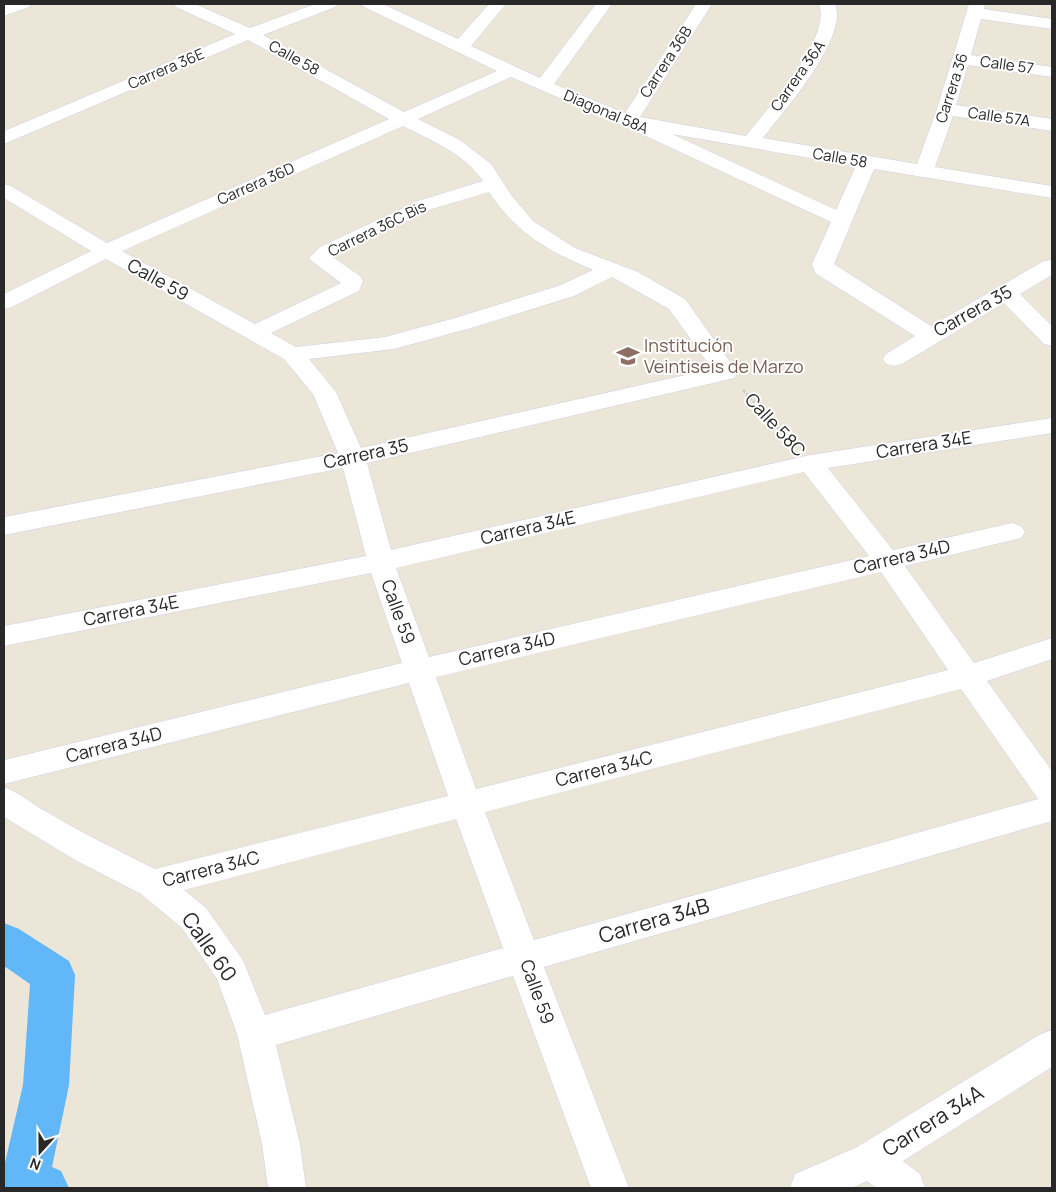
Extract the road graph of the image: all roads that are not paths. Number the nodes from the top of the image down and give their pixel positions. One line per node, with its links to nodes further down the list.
1 (23, 4): 10 (street)
2 (182, 4): 12 (street, Calle 58)
3 (329, 4): 12 (street, Carrera 36E)
4 (498, 4): 13 (street)
5 (604, 4): 17 (street)
6 (704, 4): 20 (street, Carrera 36B)
7 (827, 4): 23 (street, Carrera 36A)
8 (380, 6): 13 (street, Diagonal 58A)
9 (976, 8): 11 (street); 14 (street, Carrera 36)
10 (4, 11)
11 (1052, 24)
12 (250, 34): 19 (street, Calle 58); 22 (street, Carrera 36E)
13 (460, 48): 15 (street, Diagonal 58A)
14 (961, 59): 16 (street, Calle 57); 18 (street, Carrera 36)
15 (511, 71): 17 (street, Diagonal 58A); 19 (street, Carrera 36D)
16 (1052, 72)
17 (543, 86): 20 (street, Diagonal 58A)
18 (946, 109): 21 (street, Calle 57A); 25 (street, Carrera 36)
19 (403, 119): 26 (street); 30 (street, Carrera 36D)
20 (629, 121): 23 (street, Calle 58); 29 (street, Diagonal 58A)
21 (1052, 124)
22 (4, 138)
23 (751, 142): 24 (street, Calle 58)
24 (866, 162): 25 (street, Calle 58); 29 (street)
25 (924, 171): 28 (street, Calle 58)
26 (494, 184): 32 (street); 35 (street, Carrera 36C Bis)
27 (4, 190): 30 (street, Calle 59)
28 (1052, 192)
29 (842, 220): 36 (street)
30 (106, 251): 34 (street, Carrera 36D); 35 (street, Calle 59)
31 (1052, 266): 33 (street, Carrera 35)
32 (612, 269): 38 (street); 41 (street, Carrera 35)
33 (1007, 293): 36 (street, Carrera 35); 37 (street)
34 (4, 302)
35 (254, 333): 38 (street, Calle 59)
36 (929, 335): 39 (street, Carrera 35)
37 (1052, 339)
38 (292, 354): 41 (street, Calle 59)
39 (894, 359)
40 (1052, 425): 42 (street, Carrera 34E)
41 (353, 458): 43 (street, Carrera 35); 46 (street, Calle 59)
42 (810, 463): 45 (street, Calle 58C); 46 (street, Carrera 34E)
43 (4, 526)
44 (1012, 532): 45 (street, Carrera 34D)
45 (887, 561): 49 (street, Carrera 34D); 50 (street, Calle 58C)
46 (381, 562): 47 (street, Carrera 34E); 49 (street, Calle 59)
47 (4, 636)
48 (1052, 648): 50 (street, Carrera 34C)
49 (419, 670): 51 (street, Carrera 34D); 54 (street, Calle 59)
50 (968, 676): 52 (street, Calle 58C); 54 (street, Carrera 34C)
51 (4, 772)
52 (1052, 795)
53 (4, 800): 56 (street, Calle 60)
54 (466, 804): 56 (street, Carrera 34C); 57 (street, Calle 59)
55 (1052, 808): 57 (street, Carrera 34B)
56 (154, 884): 58 (street, Calle 60)
57 (524, 958): 58 (street, Carrera 34B); 62 (street, Calle 59)
58 (256, 1034): 61 (street, Calle 60)
59 (1052, 1047): 60 (street, Carrera 34A)
60 (871, 1160): 63 (street, Carrera 34A); 64 (street)
61 (287, 1188)
62 (610, 1188)
63 (809, 1188)
64 (906, 1188)

